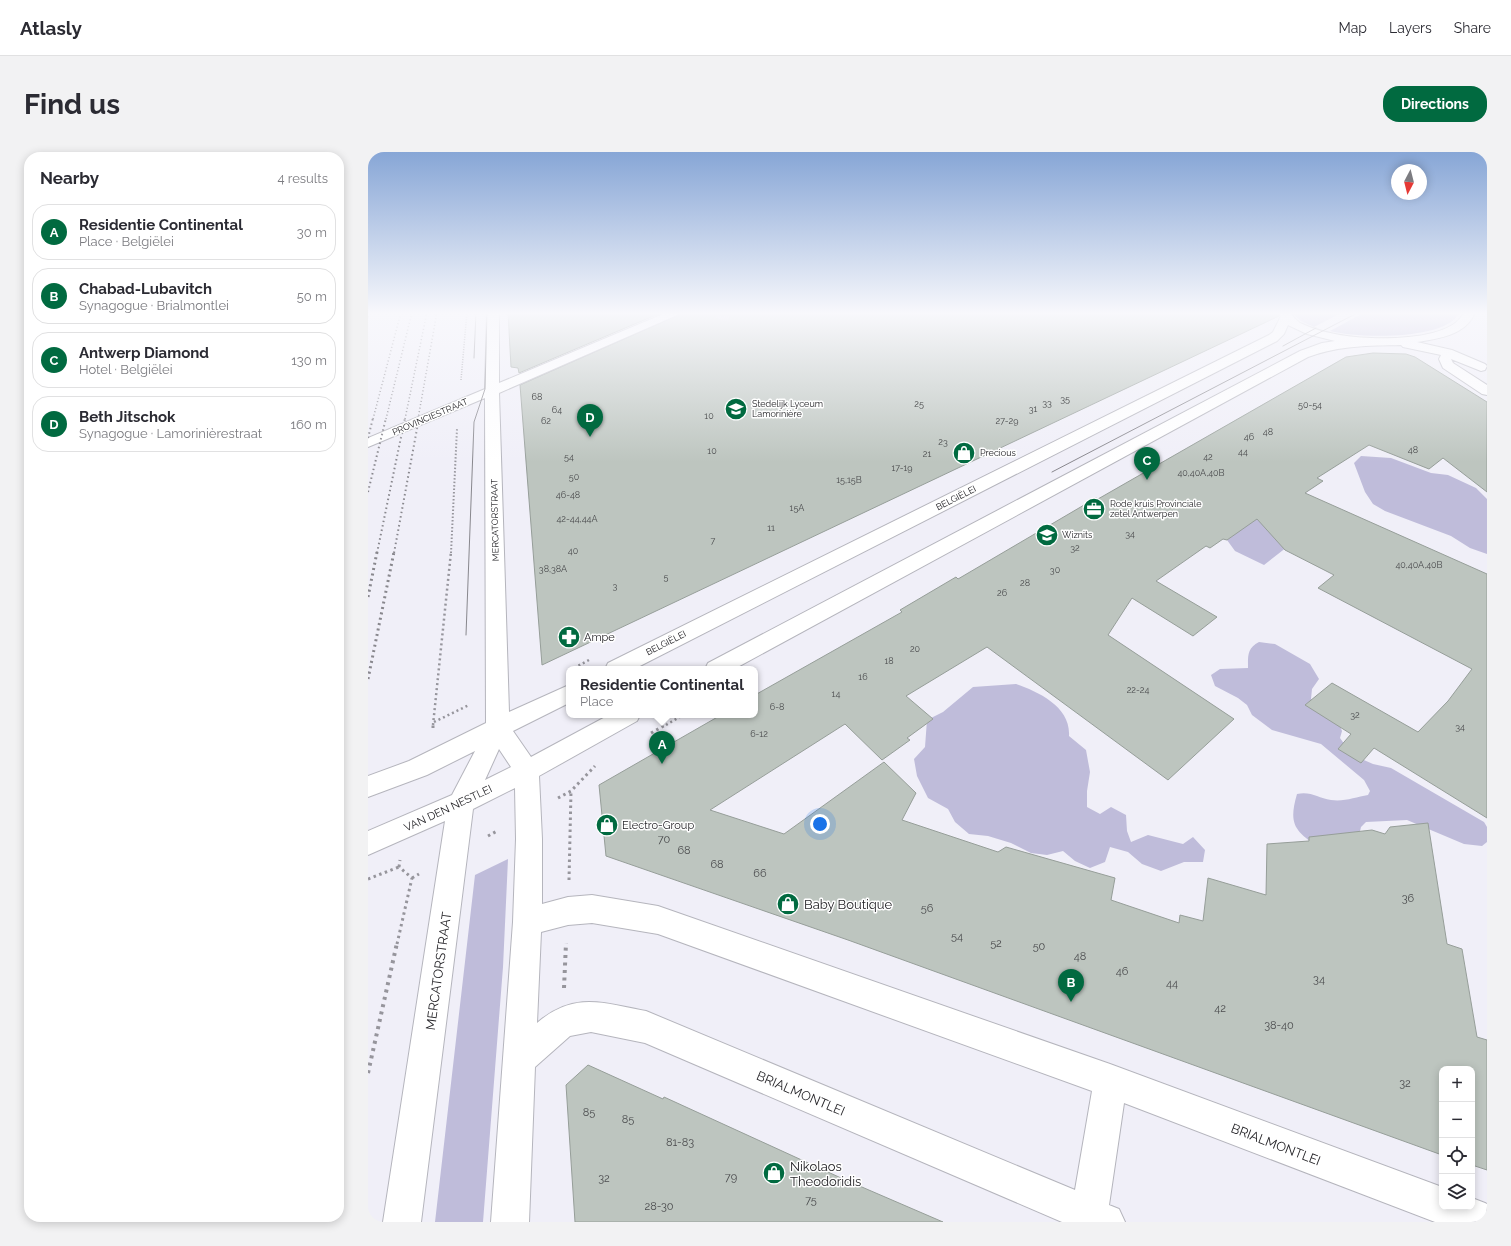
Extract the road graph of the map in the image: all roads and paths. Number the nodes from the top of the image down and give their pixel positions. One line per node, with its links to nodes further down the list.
1 (463, 362): 12 (path)
2 (492, 362): 10 (street, MERCATORSTRAAT)
3 (559, 362): 10 (street, PROVINCIESTRAAT)
4 (1225, 362): 14 (street, BELGIËLEI)
5 (1289, 362): 15 (street, BELGIËLEI)
6 (1446, 362): 11 (street)
7 (1467, 362): 9 (street)
8 (1474, 362): 9 (street)
9 (1484, 369)
10 (492, 390): 12 (street, PROVINCIESTRAAT); 18 (street, MERCATORSTRAAT)
11 (1487, 390)
12 (459, 405): 13 (street, PROVINCIESTRAAT); 19 (path)
13 (368, 443)
14 (622, 666)
15 (722, 666)
16 (566, 694): 18 (street)
17 (624, 718): 20 (street)
18 (498, 728): 20 (street); 21 (street); 22 (street, MERCATORSTRAAT)
19 (432, 735)
20 (527, 771): 22 (street, VAN DEN NESTLEI); 25 (street)
21 (368, 787)
22 (461, 803): 23 (street, VAN DEN NESTLEI); 32 (street, MERCATORSTRAAT)
23 (368, 843)
24 (368, 879): 27 (path)
25 (527, 922): 26 (street); 28 (street, BRIALMONTLEI)
26 (518, 1061): 31 (street, BRIALMONTLEI); 33 (street)
27 (368, 1073)
28 (1110, 1081): 29 (street, BRIALMONTLEI); 31 (street, BRIALMONTLEI)
29 (1439, 1205)
30 (1453, 1210): 34 (street)
31 (1098, 1218)
32 (402, 1222)
33 (510, 1222)
34 (1485, 1222)

